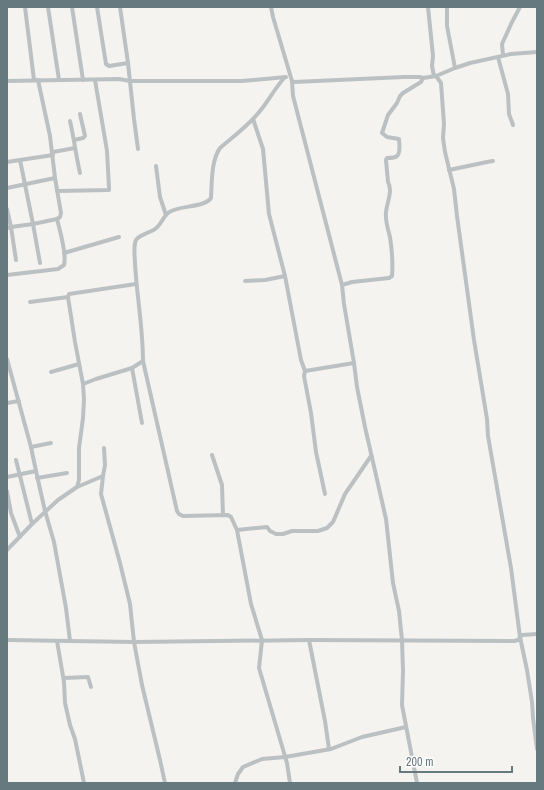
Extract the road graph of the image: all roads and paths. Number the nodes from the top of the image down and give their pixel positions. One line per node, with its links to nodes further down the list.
1 (25, 7): 19 (street)
2 (48, 7): 20 (street)
3 (72, 7): 21 (street)
4 (97, 7): 12 (street)
5 (120, 7): 12 (street)
6 (271, 7): 17 (street)
7 (428, 7): 14 (street)
8 (520, 7): 11 (street)
9 (447, 9): 13 (street)
10 (537, 52): 11 (street)
11 (500, 56): 13 (street); 27 (street)
12 (128, 63): 23 (street)
13 (455, 68): 14 (street)
14 (433, 77): 16 (street); 36 (street)
15 (284, 78): 17 (street); 23 (street); 25 (street)
16 (423, 78): 17 (street); 55 (street)
17 (291, 79): 55 (street)
18 (7, 80): 19 (street)
19 (36, 80): 20 (street); 31 (street)
20 (59, 80): 21 (street)
21 (84, 80): 22 (street)
22 (95, 80): 23 (street); 41 (street)
23 (130, 81): 30 (street)
24 (80, 114): 28 (street)
25 (253, 119): 43 (street); 52 (street)
26 (70, 121): 28 (street)
27 (513, 125)
28 (74, 140): 29 (street)
29 (75, 148): 31 (street); 37 (street)
30 (138, 149)
31 (53, 154): 32 (street); 38 (street)
32 (20, 160): 34 (street); 39 (street)
33 (493, 161): 36 (street)
34 (7, 162)
35 (156, 166): 43 (street)
36 (448, 170): 91 (street)
37 (80, 174)
38 (55, 178): 39 (street); 41 (street)
39 (25, 184): 40 (street); 45 (street)
40 (7, 188)
41 (57, 190): 44 (street)
42 (7, 209): 46 (street)
43 (166, 216): 54 (street)
44 (58, 219): 45 (street); 48 (street)
45 (33, 224): 46 (street); 50 (street)
46 (9, 228): 49 (street)
47 (119, 236): 48 (street)
48 (64, 253): 51 (street)
49 (16, 260)
50 (40, 263)
51 (7, 275)
52 (285, 276): 53 (street); 63 (street)
53 (245, 281)
54 (136, 284): 56 (street); 59 (street)
55 (342, 285): 60 (street)
56 (68, 297): 57 (street); 61 (street)
57 (30, 302)
58 (7, 361): 66 (street)
59 (143, 362): 62 (street); 85 (street)
60 (354, 363): 63 (street); 73 (street)
61 (79, 364): 64 (street); 65 (street)
62 (132, 368): 65 (street); 68 (street)
63 (305, 371): 83 (street)
64 (51, 372)
65 (83, 384): 81 (street)
66 (19, 401): 67 (street); 70 (street)
67 (7, 403)
68 (142, 423)
69 (51, 443): 70 (street)
70 (31, 447): 75 (street)
71 (104, 448): 78 (street)
72 (212, 455): 85 (street)
73 (371, 456): 87 (street); 95 (street)
74 (16, 460): 77 (street)
75 (36, 471): 77 (street); 80 (street)
76 (67, 473): 80 (street)
77 (19, 474): 79 (street); 86 (street)
78 (103, 476): 81 (street); 98 (street)
79 (7, 477)
80 (37, 478): 84 (street)
81 (76, 487): 84 (street)
82 (7, 491): 88 (street)
83 (326, 494)
84 (45, 512): 86 (street); 97 (street)
85 (223, 515): 87 (street)
86 (32, 524): 88 (street)
87 (237, 530): 93 (street)
88 (20, 537): 89 (street)
89 (7, 550)
90 (537, 634): 91 (street)
91 (520, 637): 95 (street); 102 (street)
92 (7, 640): 96 (street)
93 (262, 640): 94 (street); 98 (street); 104 (street)
94 (309, 640): 95 (street); 103 (street)
95 (402, 640): 101 (street)
96 (57, 641): 97 (street); 99 (street)
97 (70, 641): 98 (street)
98 (134, 642): 106 (street)
99 (64, 678): 100 (street); 105 (street)
100 (91, 687)
101 (406, 727): 103 (street); 109 (street)
102 (537, 749)
103 (329, 750): 104 (street)
104 (285, 757): 107 (street); 108 (street)
105 (84, 783)
106 (165, 783)
107 (235, 783)
108 (290, 783)
109 (417, 783)

